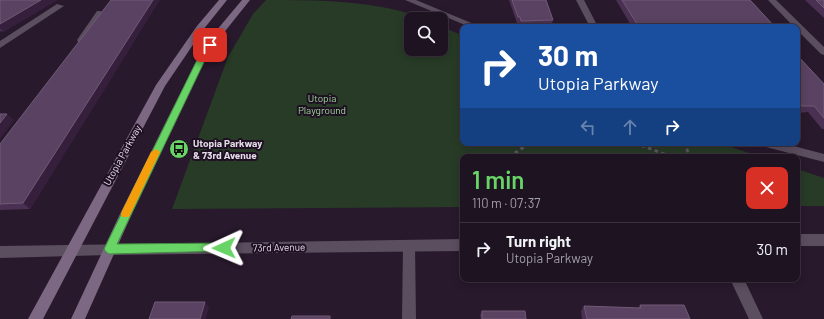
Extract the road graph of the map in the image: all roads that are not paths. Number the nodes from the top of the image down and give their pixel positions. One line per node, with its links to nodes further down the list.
1 (223, 0): 22 (main road, Utopia Parkway)
2 (246, 0): 21 (main road)
3 (409, 0): 8 (street)
4 (580, 0): 9 (street)
5 (772, 0): 10 (street)
6 (60, 6): 12 (street)
7 (100, 13): 13 (street)
8 (469, 24)
9 (592, 24)
10 (796, 24)
11 (800, 28): 14 (street)
12 (0, 45)
13 (73, 50)
14 (824, 52)
15 (778, 146): 16 (street)
16 (824, 158)
17 (800, 240): 18 (street)
18 (824, 240)
19 (460, 245): 20 (street, 73rd Avenue)
20 (409, 246): 21 (street, 73rd Avenue); 27 (street)
21 (109, 249): 22 (street, 73rd Avenue); 26 (main road)
22 (71, 251): 23 (street, 73rd Avenue); 25 (main road, Utopia Parkway)
23 (0, 252)
24 (738, 282): 28 (street)
25 (35, 319)
26 (78, 319)
27 (409, 319)
28 (756, 319)

